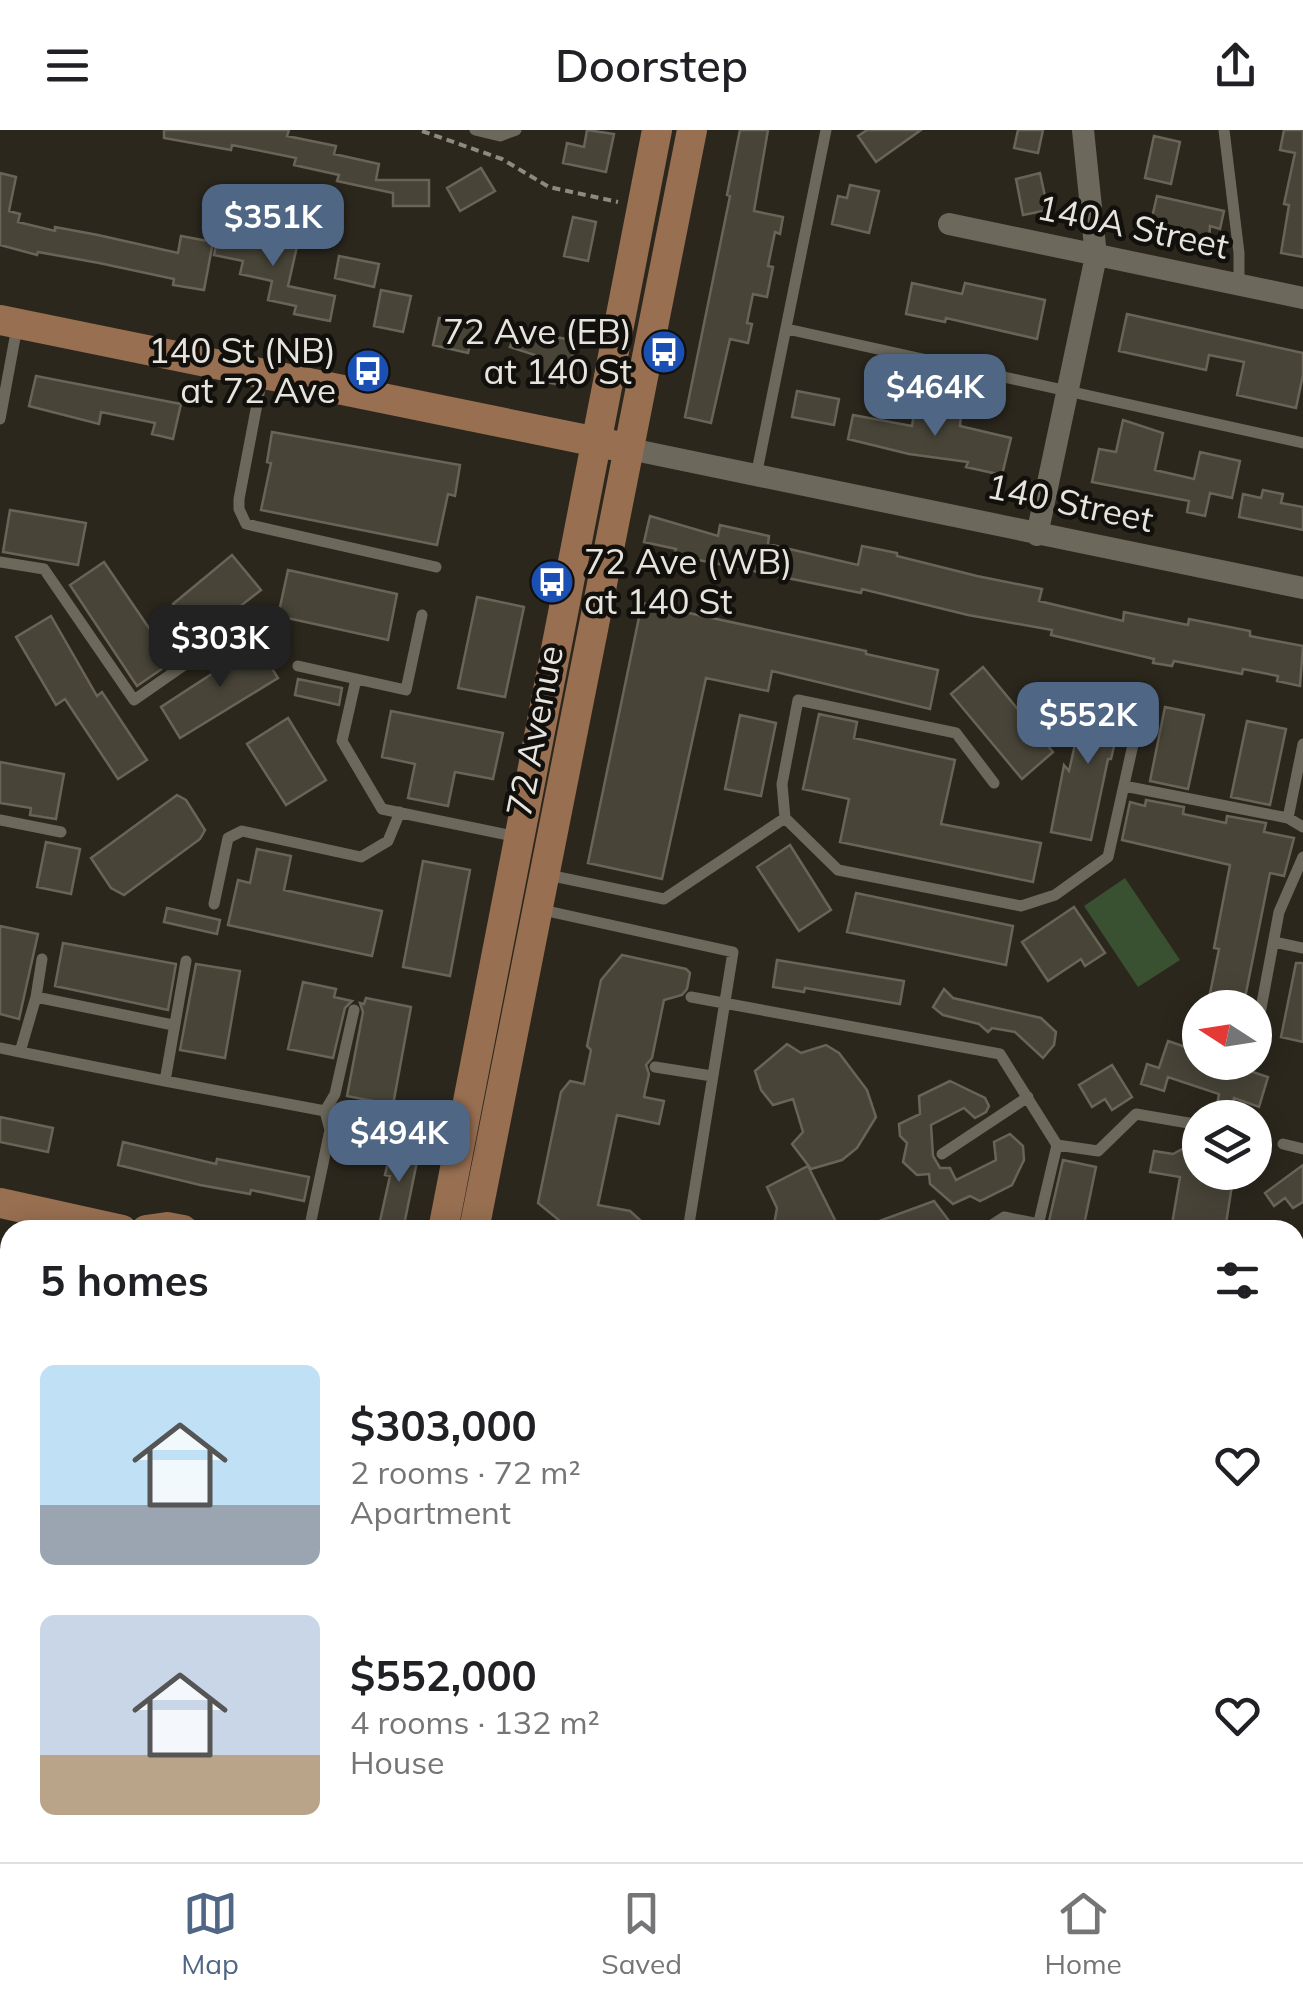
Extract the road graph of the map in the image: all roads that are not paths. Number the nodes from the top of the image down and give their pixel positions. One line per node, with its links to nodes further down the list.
1 (474, 130): 2 (lane)
2 (516, 130)
3 (657, 130): 17 (main road, 72 Avenue)
4 (692, 130): 19 (main road, 72 Avenue)
5 (826, 130): 13 (lane)
6 (1083, 130): 9 (street)
7 (1224, 130): 10 (lane)
8 (949, 224): 9 (street, 140A Street)
9 (1096, 256): 10 (street, 140A Street); 15 (street)
10 (1239, 285): 11 (street, 140A Street)
11 (1303, 298)
12 (9, 321): 14 (main road, 140 Street); 16 (lane)
13 (788, 328): 15 (lane); 20 (lane)
14 (263, 374): 17 (main road, 140 Street); 23 (lane)
15 (1066, 392): 18 (lane); 21 (street)
16 (0, 418)
17 (596, 441): 19 (main road, 140 Street); 39 (main road, 72 Avenue)
18 (1303, 443)
19 (630, 449): 20 (street, 140 Street); 41 (main road, 72 Avenue)
20 (756, 476): 21 (street, 140 Street)
21 (1036, 535): 24 (street, 140 Street)
22 (0, 562): 26 (lane)
23 (436, 567)
24 (1303, 588)
25 (422, 615): 28 (lane)
26 (246, 622)
27 (298, 666): 28 (lane)
28 (356, 679): 33 (lane)
29 (1142, 704): 32 (lane)
30 (1303, 744): 35 (lane)
31 (994, 783): 34 (lane)
32 (1124, 786): 34 (lane); 35 (lane)
33 (400, 812): 39 (lane); 42 (lane)
34 (784, 818): 41 (lane)
35 (1288, 818): 37 (lane)
36 (0, 820): 38 (lane)
37 (1303, 826)
38 (62, 832)
39 (518, 838): 41 (lane); 69 (main road, 72 Avenue)
40 (1303, 857): 44 (lane)
41 (547, 859): 43 (main road, 72 Avenue)
42 (214, 904)
43 (537, 909): 51 (lane); 70 (main road, 72 Avenue)
44 (1274, 942): 45 (lane); 48 (lane)
45 (1303, 948)
46 (42, 959): 49 (lane)
47 (186, 961): 53 (lane)
48 (1265, 990)
49 (36, 996): 53 (lane); 55 (lane)
50 (692, 998): 51 (lane)
51 (726, 1002): 57 (lane); 59 (lane)
52 (354, 1010): 60 (lane)
53 (173, 1024): 58 (lane)
54 (0, 1048): 55 (lane)
55 (20, 1052): 58 (lane)
56 (655, 1067): 57 (lane)
57 (712, 1076): 71 (lane)
58 (165, 1081): 60 (lane)
59 (1028, 1097): 63 (lane); 65 (lane)
60 (325, 1111): 68 (lane)
61 (1182, 1122): 63 (lane)
62 (1283, 1144): 64 (lane)
63 (1057, 1145): 72 (lane)
64 (1303, 1149)
65 (942, 1154)
66 (0, 1203): 67 (main road)
67 (77, 1220)
68 (311, 1220)
69 (445, 1220)
70 (476, 1220)
71 (690, 1220)
72 (1040, 1220)

